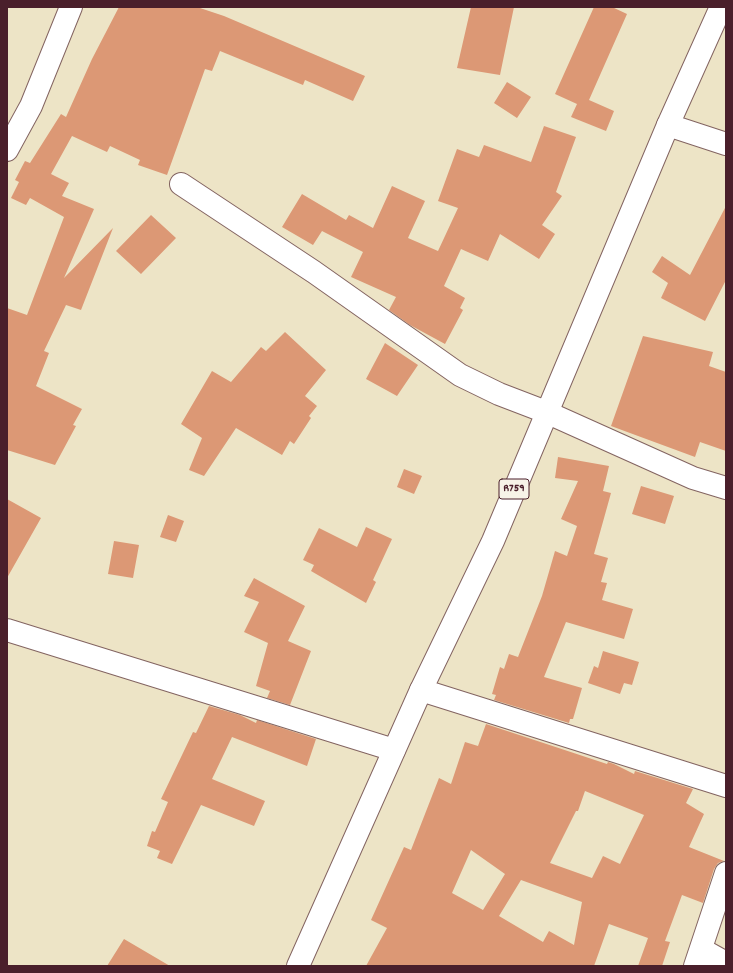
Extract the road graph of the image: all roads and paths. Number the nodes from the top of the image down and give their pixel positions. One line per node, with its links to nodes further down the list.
1 (71, 7): 5 (street)
2 (721, 7): 3 (street, R759)
3 (668, 125): 4 (street); 7 (street, R759)
4 (726, 144)
5 (7, 150)
6 (181, 184): 7 (street)
7 (546, 412): 8 (street); 10 (street, R759)
8 (726, 488)
9 (7, 630): 11 (street)
10 (421, 690): 11 (street, R759); 12 (street)
11 (394, 750): 16 (street, R759)
12 (726, 786)
13 (726, 873): 14 (street)
14 (698, 957): 15 (street)
15 (726, 963)
16 (298, 966)

